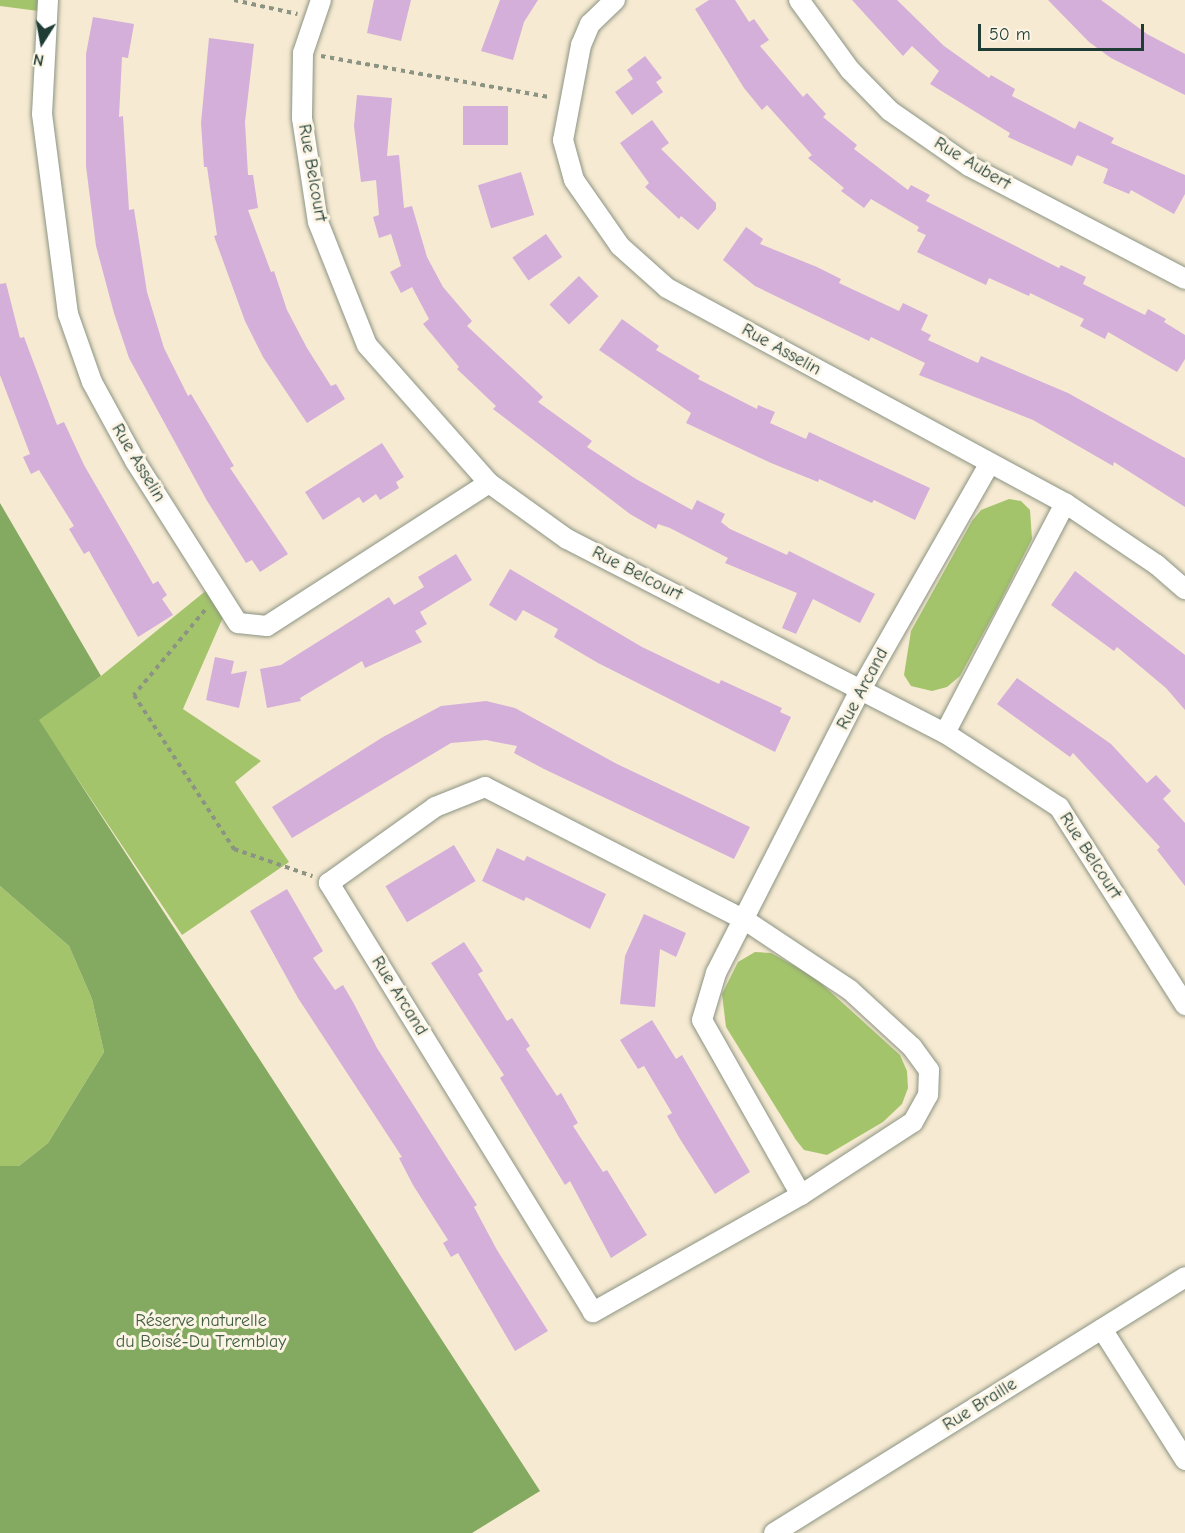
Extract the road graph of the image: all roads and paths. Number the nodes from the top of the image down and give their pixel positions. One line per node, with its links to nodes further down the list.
1 (48, 0): 13 (street, Rue Asselin)
2 (234, 0): 5 (path)
3 (615, 0): 7 (street, Rue Asselin)
4 (799, 0): 8 (street, Rue Aubert)
5 (318, 9): 6 (street, Rue Belcourt)
6 (303, 53): 7 (path); 10 (street, Rue Belcourt)
7 (569, 100): 9 (street, Rue Asselin)
8 (1185, 279)
9 (990, 464): 11 (street, Rue Asselin); 14 (street, Rue Arcand)
10 (489, 483): 13 (street, Rue Asselin); 14 (street, Rue Belcourt)
11 (1065, 503): 12 (street, Rue Asselin); 15 (street)
12 (1185, 589)
13 (219, 593): 16 (path)
14 (861, 689): 15 (street, Rue Belcourt); 17 (street, Rue Arcand)
15 (945, 733): 18 (street, Rue Belcourt)
16 (329, 882): 17 (street, Rue Arcand); 19 (street, Rue Arcand)
17 (745, 920): 19 (street, Rue Arcand); 19 (street, Rue Arcand)
18 (1185, 1005)
19 (801, 1195)
20 (1185, 1277): 21 (street, Rue Braille)
21 (1102, 1329): 22 (street); 23 (street, Rue Braille)
22 (1185, 1460)
23 (774, 1533)

